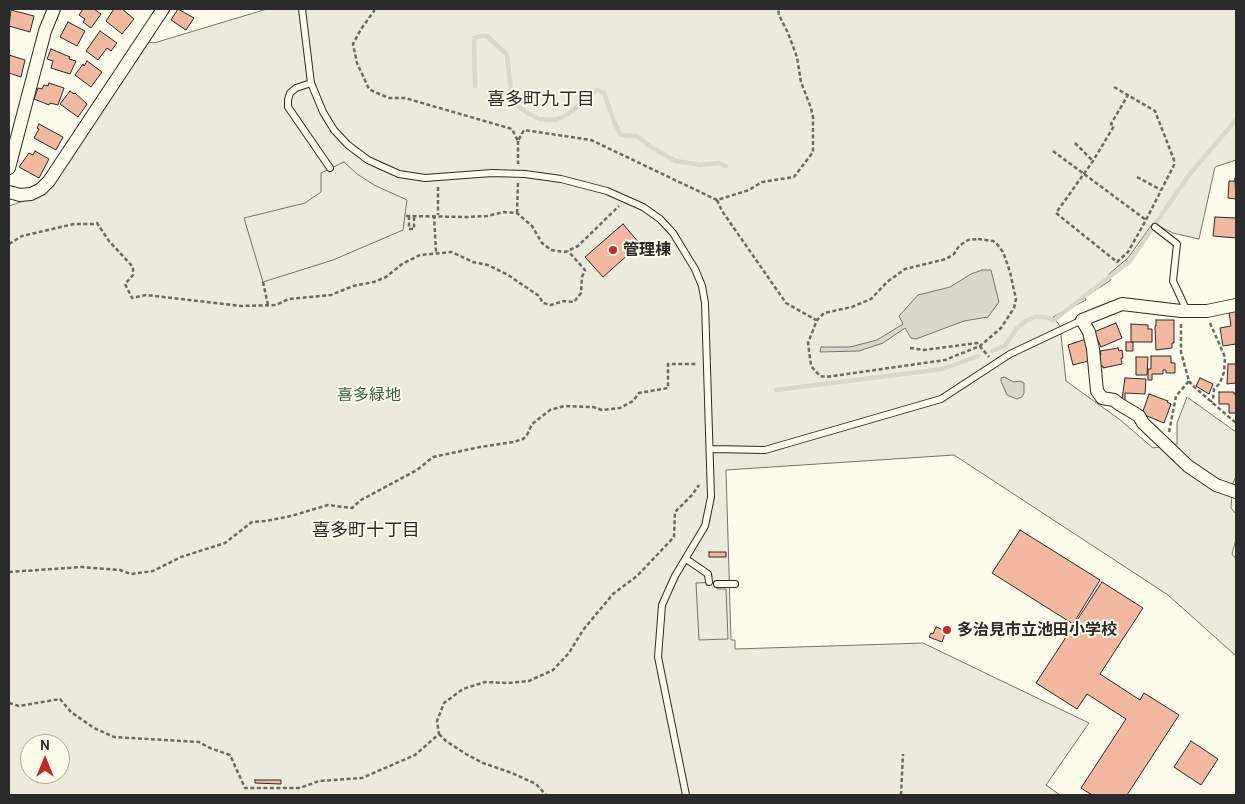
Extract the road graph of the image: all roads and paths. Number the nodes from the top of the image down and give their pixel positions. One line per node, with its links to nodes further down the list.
1 (54, 9): 14 (street)
2 (163, 9): 21 (street)
3 (302, 9): 6 (lane)
4 (374, 9): 9 (path)
5 (778, 9): 23 (path)
6 (311, 83): 15 (lane); 22 (lane)
7 (1114, 87): 8 (path)
8 (1128, 95): 12 (path); 20 (path)
9 (518, 141): 13 (path); 23 (path)
10 (1074, 143): 12 (path)
11 (1053, 151): 16 (path)
12 (1093, 160): 16 (path)
13 (518, 164)
14 (9, 168)
15 (330, 168)
16 (1084, 174): 27 (path); 27 (path)
17 (1137, 177): 20 (path)
18 (518, 183): 24 (path)
19 (438, 187): 25 (path)
20 (1161, 190): 27 (path)
21 (9, 192)
22 (623, 198): 30 (path); 47 (lane)
23 (716, 200): 37 (path)
24 (517, 213): 25 (path); 30 (path)
25 (436, 215): 26 (path); 31 (path)
26 (414, 216): 26 (path)
27 (1146, 220)
28 (1155, 227): 35 (lane)
29 (9, 244): 34 (path)
30 (568, 251): 31 (path)
31 (436, 252): 34 (path)
32 (263, 282): 34 (path)
33 (1236, 304): 36 (street)
34 (268, 305)
35 (1184, 311): 36 (street); 38 (street); 43 (path)
36 (1206, 311): 44 (path)
37 (817, 320): 39 (path); 39 (path)
38 (1082, 320): 42 (lane); 46 (street)
39 (980, 346): 40 (path); 42 (path)
40 (910, 348)
41 (699, 364): 51 (path)
42 (995, 364): 47 (lane)
43 (1189, 381): 44 (path); 46 (path)
44 (1211, 402): 45 (path)
45 (1236, 423)
46 (1165, 442): 49 (street)
47 (711, 449): 50 (lane)
48 (700, 476): 56 (path)
49 (1236, 492)
50 (686, 559): 52 (lane); 59 (lane)
51 (9, 572)
52 (709, 582)
53 (717, 584): 54 (lane)
54 (734, 584)
55 (9, 703): 56 (path)
56 (439, 734): 58 (path)
57 (903, 754): 60 (path)
58 (546, 795)
59 (686, 795)
60 (901, 795)

